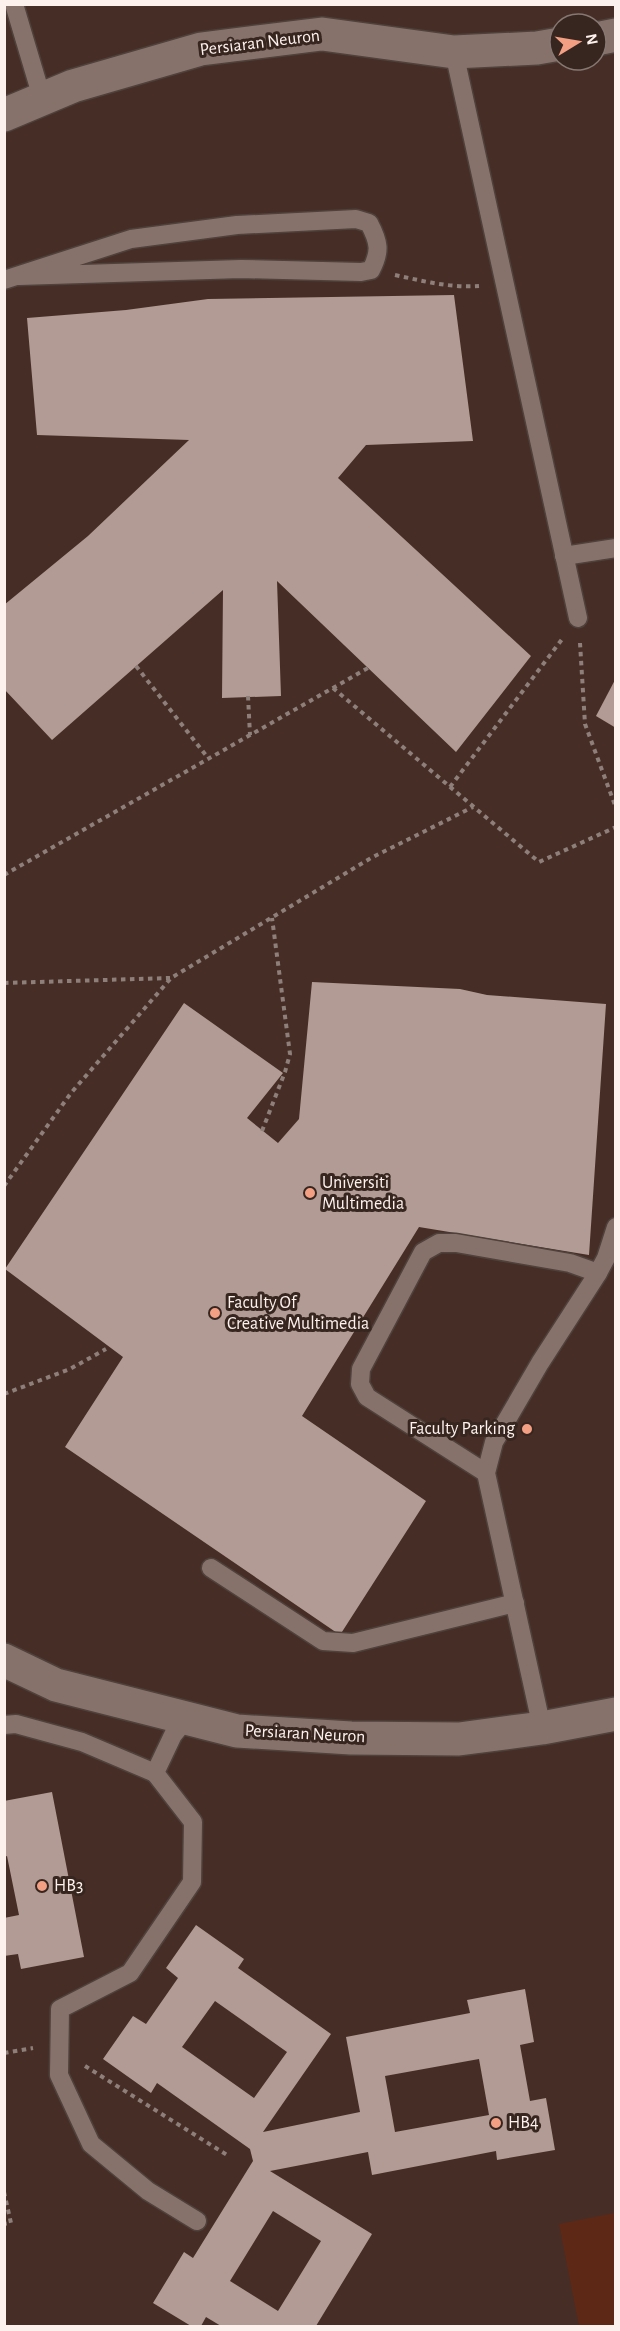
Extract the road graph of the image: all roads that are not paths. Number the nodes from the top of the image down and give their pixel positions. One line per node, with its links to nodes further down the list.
1 (14, 4): 4 (lane)
2 (548, 46): 3 (street, Persiaran Neuron)
3 (454, 52): 4 (street, Persiaran Neuron); 8 (lane)
4 (42, 98): 5 (street, Persiaran Neuron)
5 (4, 116)
6 (12, 278): 6 (lane)
7 (615, 548): 8 (lane)
8 (564, 556): 9 (lane)
9 (578, 618)
10 (615, 1227): 11 (lane)
11 (598, 1273): 12 (lane); 12 (lane)
12 (486, 1473): 14 (lane)
13 (211, 1568): 14 (lane)
14 (515, 1603): 19 (lane)
15 (4, 1660): 17 (street, Persiaran Neuron)
16 (615, 1714): 19 (street, Persiaran Neuron)
17 (186, 1719): 19 (street, Persiaran Neuron); 20 (lane)
18 (4, 1725): 20 (lane)
19 (542, 1728)
20 (155, 1773): 21 (lane)
21 (196, 2221)

